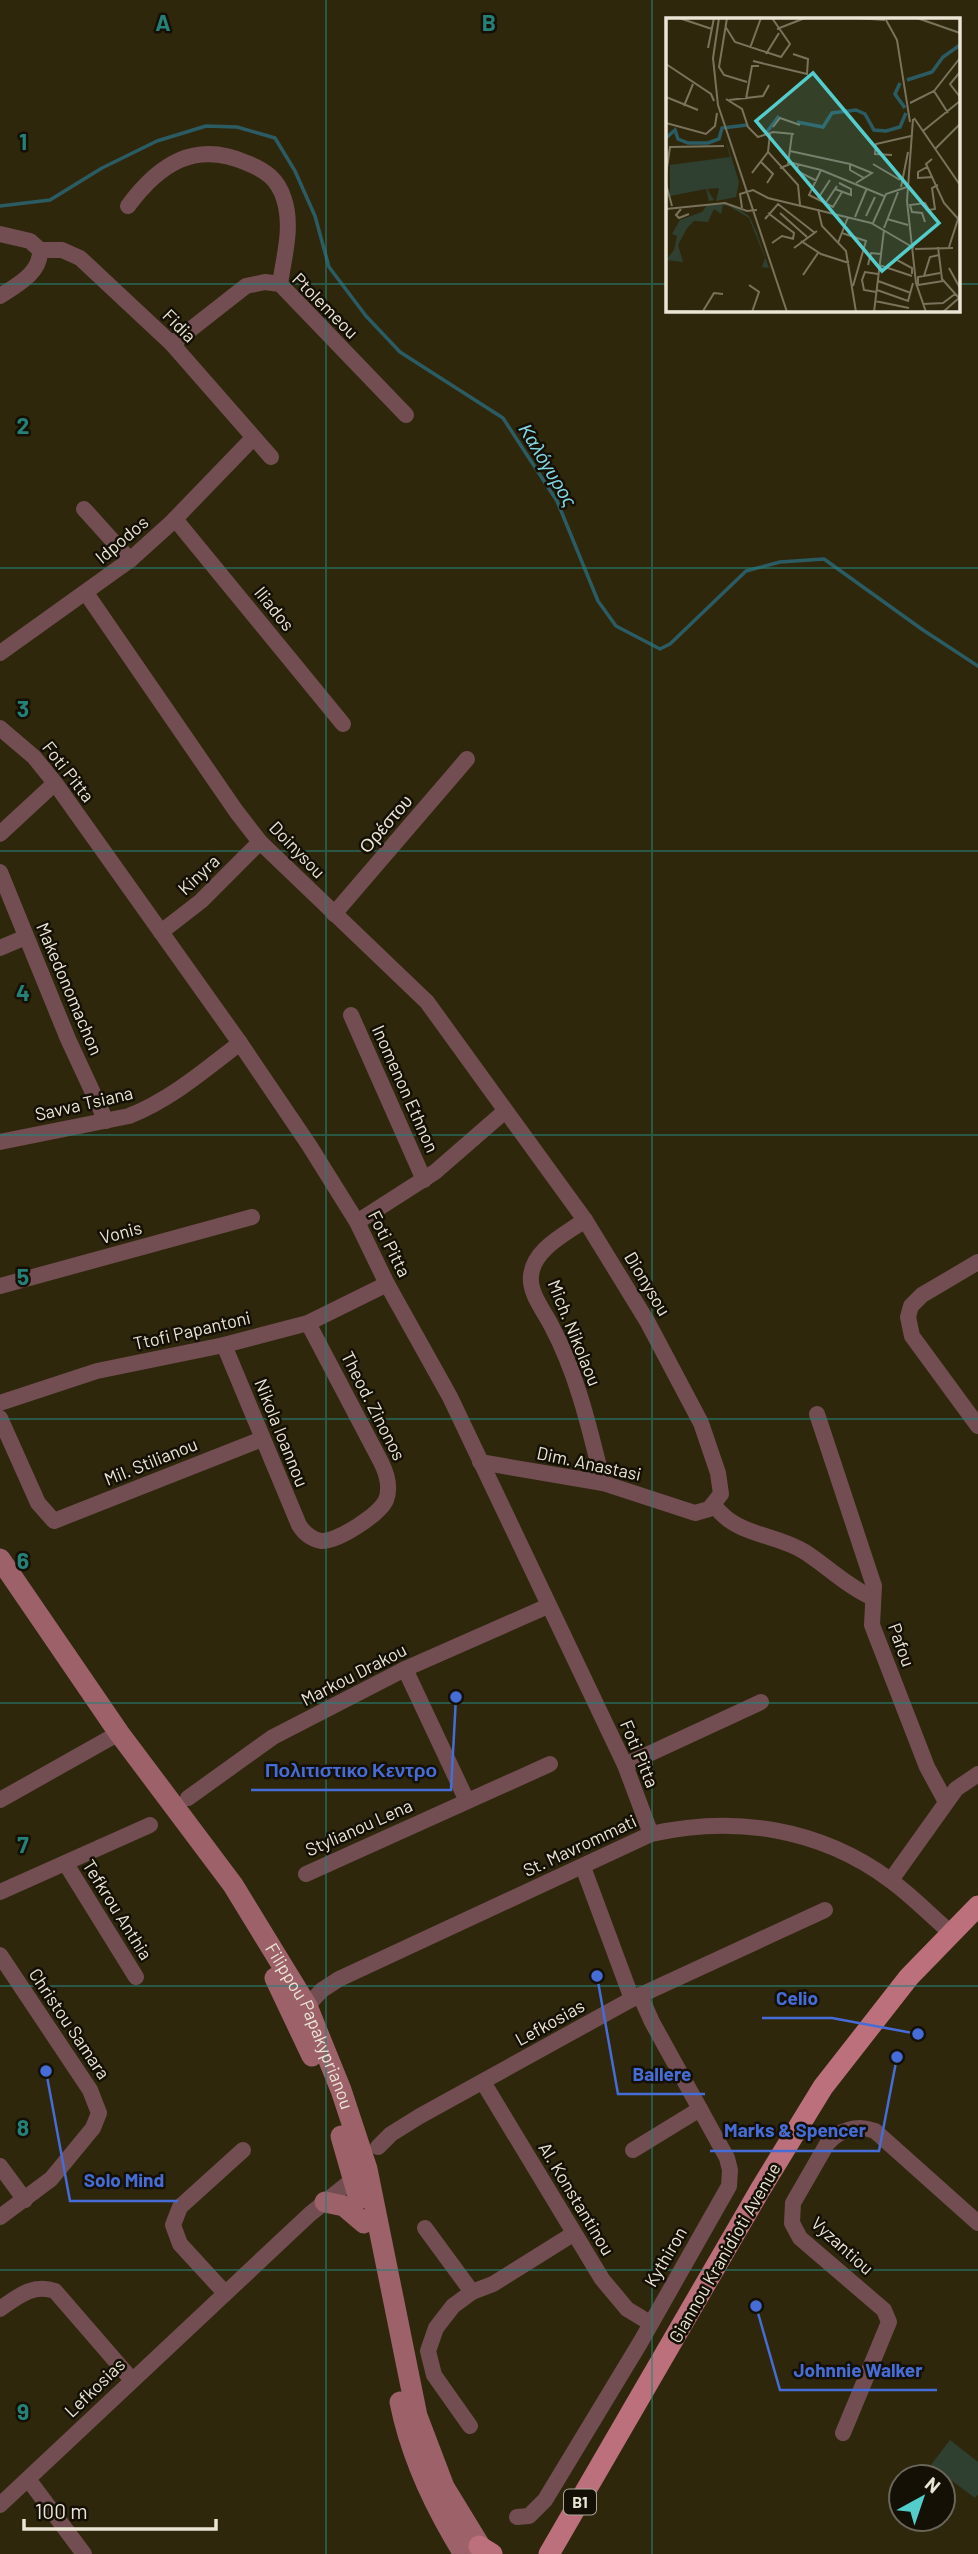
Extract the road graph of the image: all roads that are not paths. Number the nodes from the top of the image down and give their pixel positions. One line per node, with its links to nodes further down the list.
1 (128, 206): 4 (street)
2 (0, 234): 3 (street, Fidia)
3 (40, 250): 5 (street); 6 (street, Fidia)
4 (281, 284): 6 (street, Ptolemeou); 7 (street, Ptolemeou)
5 (0, 296)
6 (172, 344): 8 (street, Fidia)
7 (406, 415)
8 (253, 438): 9 (street, Fidia); 11 (street, Idpodos)
9 (271, 457)
10 (84, 509): 12 (street)
11 (175, 519): 12 (street, Idpodos); 15 (street, Iliados)
12 (130, 560): 13 (street, Idpodos)
13 (86, 593): 14 (street, Idpodos); 20 (street, Doinysou)
14 (0, 653)
15 (343, 724)
16 (0, 728): 18 (street, Foti Pitta)
17 (467, 758): 22 (street, Ορέστου)
18 (55, 783): 19 (street); 23 (street, Foti Pitta)
19 (0, 834)
20 (260, 842): 22 (street, Doinysou); 23 (street, Kinyra)
21 (0, 872): 24 (street, Makedonomachon)
22 (334, 914): 28 (street, Doinysou)
23 (161, 932): 27 (street, Foti Pitta)
24 (26, 937): 25 (street); 29 (street, Makedonomachon)
25 (0, 948)
26 (351, 1015): 31 (street, Inomenon Ethnon)
27 (240, 1043): 29 (street, Savva Tsiana); 34 (street, Foti Pitta)
28 (504, 1112): 31 (street); 33 (street, Dionysou)
29 (106, 1121): 30 (street, Savva Tsiana)
30 (0, 1142)
31 (424, 1180): 34 (street)
32 (252, 1217): 37 (street, Vonis)
33 (585, 1220): 46 (street, Mich. Nikolaou); 47 (street, Dionysou)
34 (357, 1222): 36 (street, Foti Pitta)
35 (978, 1262): 43 (street)
36 (387, 1284): 38 (street, Ttofi Papantoni); 45 (street, Foti Pitta)
37 (0, 1286)
38 (308, 1324): 39 (street, Ttofi Papantoni); 48 (street, Theod. Zinonos)
39 (224, 1345): 40 (street, Ttofi Papantoni); 44 (street, Nikola Ioannou)
40 (0, 1404)
41 (817, 1414): 51 (street, Pafou)
42 (0, 1418): 44 (street, Mil. Stilianou)
43 (977, 1421)
44 (262, 1439): 48 (street, Nikola Ioannou)
45 (480, 1462): 46 (street, Dim. Anastasi); 52 (street, Foti Pitta)
46 (603, 1483): 47 (street, Dim. Anastasi)
47 (717, 1499): 51 (street)
48 (306, 1534)
49 (0, 1559): 55 (main road, Filippou Papakyprianou)
50 (0, 1585): 55 (main road, Filippou Papakyprianou)
51 (873, 1598): 62 (street, Pafou)
52 (548, 1606): 53 (street, Markou Drakou); 57 (street, Foti Pitta)
53 (405, 1669): 59 (street, Markou Drakou); 61 (street)
54 (761, 1702): 57 (street)
55 (113, 1737): 60 (street); 76 (main road, Filippou Papakyprianou); 83 (main road, Filippou Papakyprianou)
56 (550, 1763): 61 (street, Stylianou Lena)
57 (625, 1765): 64 (street, Foti Pitta)
58 (978, 1774): 62 (street)
59 (188, 1798)
60 (0, 1800)
61 (467, 1801): 67 (street, Stylianou Lena)
62 (946, 1802): 68 (street)
63 (150, 1825): 65 (street)
64 (651, 1834): 66 (street, St. Mavrommati); 68 (street, St. Mavrommati)
65 (66, 1864): 69 (street); 74 (street, Tefkrou Anthia)
66 (583, 1867): 75 (street, St. Mavrommati); 77 (street, Kythiron)
67 (306, 1874)
68 (891, 1880): 72 (street, St. Mavrommati)
69 (0, 1892)
70 (978, 1906): 72 (main road, Giannou Kranidioti Avenue / B1)
71 (825, 1910): 77 (street, Lefkosias)
72 (950, 1932): 97 (main road, Giannou Kranidioti Avenue / B1)
73 (0, 1955): 85 (street, Christou Samara)
74 (136, 1977)
75 (339, 1979): 76 (street, St. Mavrommati); 78 (street, St. Mavrommati)
76 (293, 1982): 78 (main road, Filippou Papakyprianou)
77 (636, 1997): 79 (street, Lefkosias); 80 (street, Kythiron)
78 (307, 2006): 83 (main road, Filippou Papakyprianou)
79 (483, 2082): 83 (street, Lefkosias); 91 (street, Al. Konstantinou)
80 (700, 2109): 82 (street); 95 (street, Kythiron)
81 (243, 2150): 93 (street)
82 (633, 2150)
83 (362, 2163): 86 (street, Lefkosias); 88 (main road, Filippou Papakyprianou); 104 (main road, Filippou Papakyprianou)
84 (0, 2166): 85 (street)
85 (24, 2200): 87 (street)
86 (318, 2208): 88 (main road); 93 (street, Lefkosias)
87 (0, 2217)
88 (364, 2222): 104 (main road, Filippou Papakyprianou)
89 (978, 2223): 100 (street, Vyzantiou)
90 (425, 2228): 92 (street)
91 (573, 2234): 92 (street); 95 (street, Al. Konstantinou)
92 (472, 2292): 99 (street)
93 (225, 2293): 98 (street, Lefkosias)
94 (0, 2309): 98 (street)
95 (650, 2323): 96 (street, Kythiron)
96 (640, 2343): 97 (street); 103 (street, Kythiron)
97 (656, 2373): 106 (main road, Giannou Kranidioti Avenue / B1)
98 (132, 2379): 101 (street, Lefkosias)
99 (470, 2426)
100 (843, 2432)
101 (28, 2479): 102 (street, Lefkosias); 105 (street)
102 (0, 2505)
103 (517, 2517)
104 (480, 2552)
105 (84, 2554)
106 (549, 2554)

